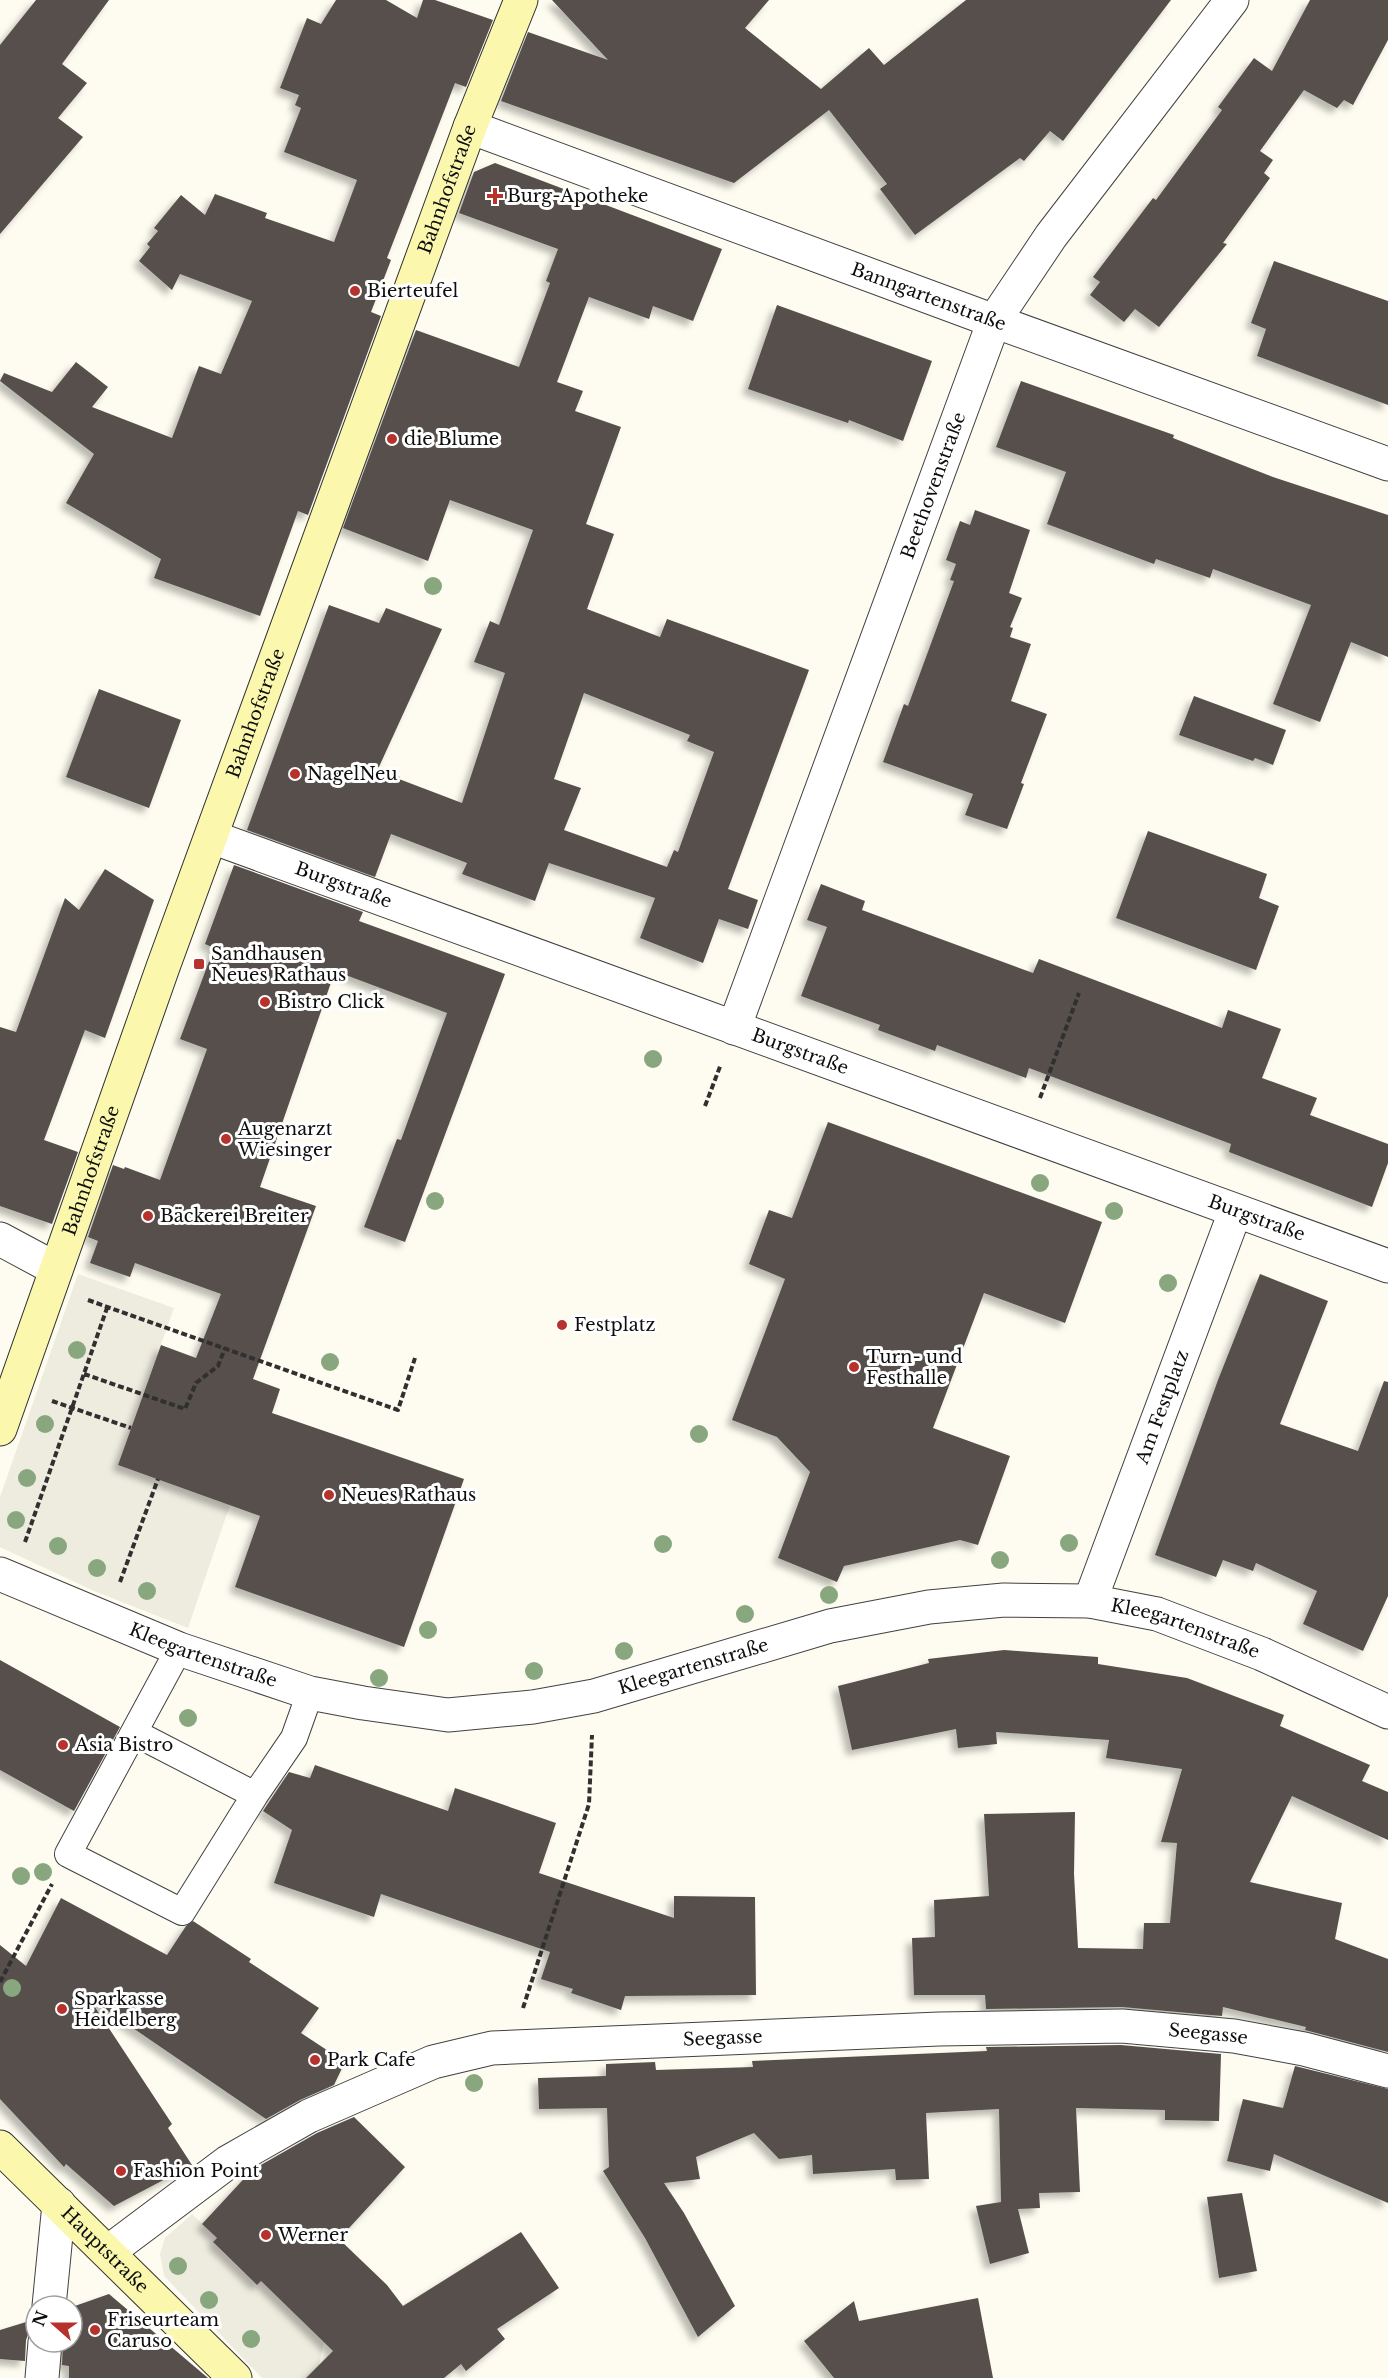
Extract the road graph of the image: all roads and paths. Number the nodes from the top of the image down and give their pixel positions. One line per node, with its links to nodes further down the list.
1 (521, 0): 3 (street, Bahnhofstraße)
2 (1232, 0): 4 (street, Beethovenstraße)
3 (470, 127): 4 (street, Banngartenstraße); 6 (street, Bahnhofstraße)
4 (994, 321): 5 (street, Banngartenstraße); 8 (street, Beethovenstraße)
5 (1388, 464)
6 (212, 837): 8 (street, Burgstraße); 13 (street, Bahnhofstraße)
7 (1079, 993): 9 (path)
8 (734, 1028): 9 (street, Burgstraße)
9 (1026, 1135): 10 (street, Burgstraße)
10 (1235, 1212): 12 (street, Burgstraße); 24 (street, Am Festplatz)
11 (0, 1239): 13 (street)
12 (1388, 1266)
13 (52, 1278): 14 (path); 18 (street, Bahnhofstraße)
14 (107, 1308): 15 (path); 17 (path)
15 (225, 1348): 16 (path); 17 (path)
16 (415, 1358)
17 (84, 1374): 19 (path)
18 (14, 1388): 19 (path); 21 (street, Bahnhofstraße)
19 (72, 1407): 20 (path); 23 (path)
20 (131, 1428)
21 (0, 1429)
22 (158, 1479): 25 (path)
23 (5, 1576): 25 (street, Kleegartenstraße)
24 (1090, 1601): 28 (street, Kleegartenstraße); 29 (street, Kleegartenstraße)
25 (106, 1619): 26 (street, Kleegartenstraße)
26 (179, 1650): 27 (street, Kleegartenstraße); 30 (lane)
27 (310, 1693): 28 (street, Kleegartenstraße); 31 (lane)
28 (594, 1696): 34 (path)
29 (1388, 1712)
30 (135, 1733): 31 (lane); 32 (lane)
31 (255, 1795): 32 (lane)
32 (68, 1854): 33 (path)
33 (0, 1982)
34 (522, 2011)
35 (1388, 2070): 38 (street, Seegasse)
36 (0, 2147): 37 (street, Hauptstraße)
37 (58, 2204): 38 (street, Hauptstraße); 39 (street)
38 (108, 2252): 42 (street, Hauptstraße)
39 (50, 2294)
40 (44, 2354): 41 (street)
41 (42, 2378)
42 (235, 2378)

